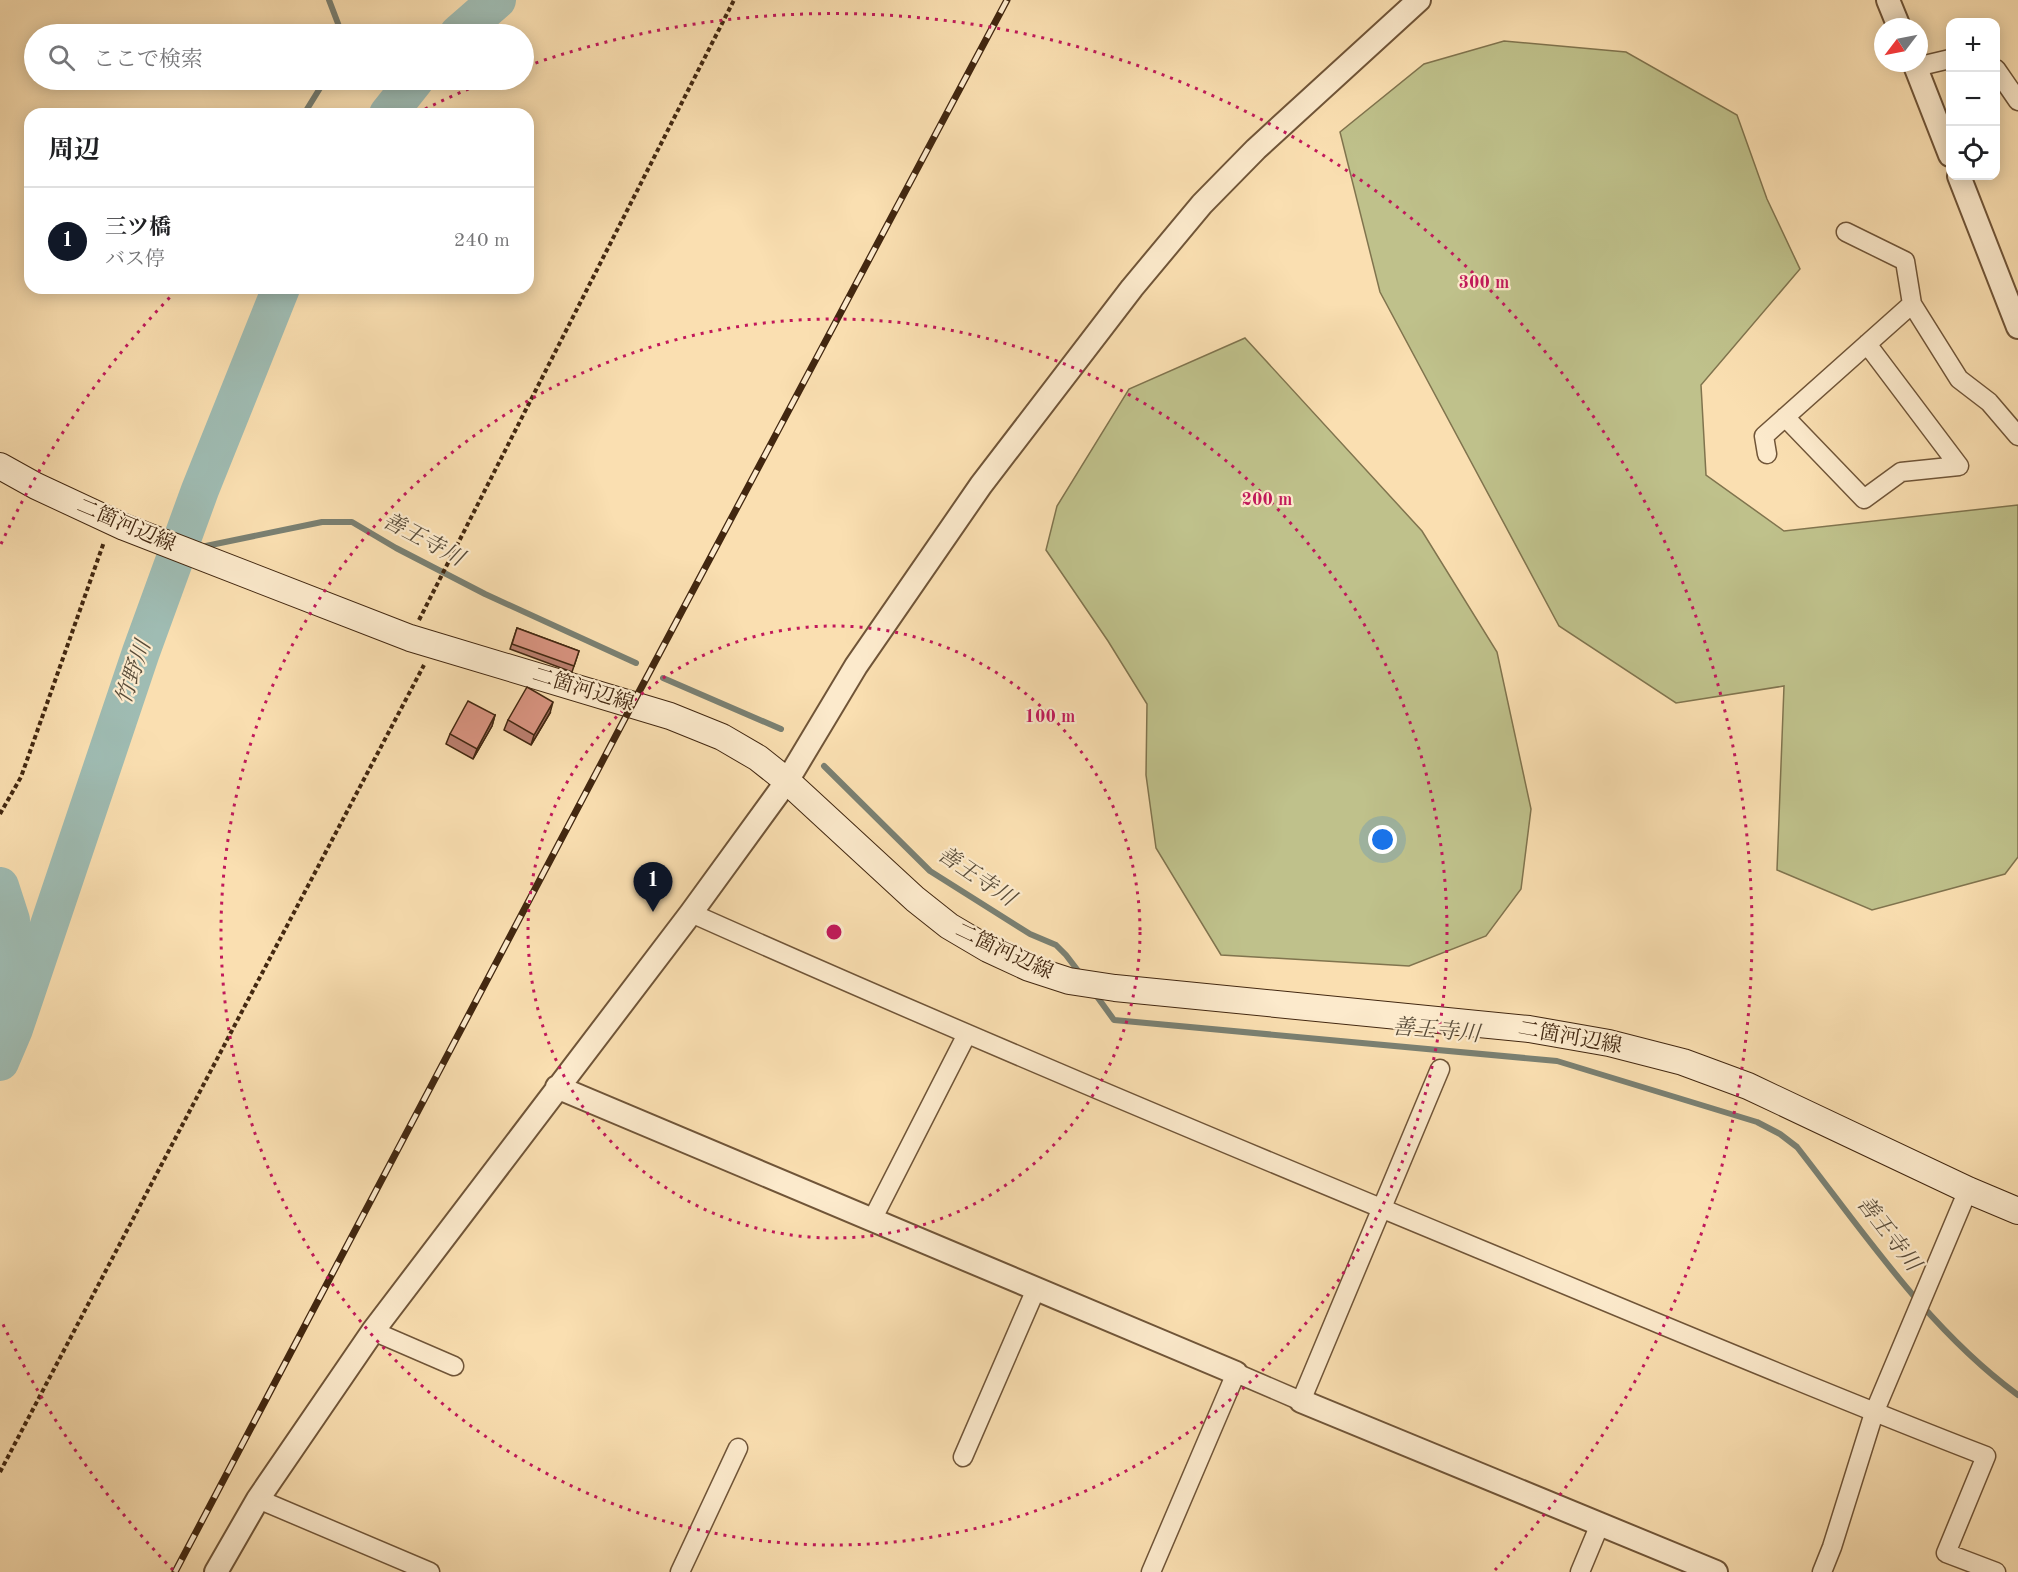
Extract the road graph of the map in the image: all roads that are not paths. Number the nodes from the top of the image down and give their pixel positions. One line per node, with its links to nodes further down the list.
1 (1419, 0): 19 (street)
2 (1888, 0): 3 (street)
3 (1895, 18)
4 (1946, 60): 5 (street)
5 (1928, 63)
6 (1918, 72): 9 (street)
7 (1997, 72): 8 (street)
8 (2018, 101)
9 (1946, 145)
10 (1961, 180): 13 (street)
11 (1846, 232): 12 (street)
12 (1912, 303): 14 (street); 16 (street)
13 (2018, 327)
14 (1867, 344): 15 (street); 15 (street)
15 (1785, 417): 17 (street)
16 (2018, 436)
17 (1767, 454)
18 (0, 466): 19 (main road, 二箇河辺線)
19 (787, 781): 20 (street); 24 (main road, 二箇河辺線)
20 (691, 913): 21 (street); 23 (street)
21 (967, 1034): 25 (street); 27 (street)
22 (1440, 1069): 25 (street)
23 (557, 1087): 27 (street); 29 (street)
24 (1968, 1190): 26 (main road, 二箇河辺線); 33 (street)
25 (1383, 1209): 32 (street); 33 (street)
26 (2018, 1211)
27 (873, 1220): 28 (street)
28 (1036, 1289): 31 (street); 35 (street)
29 (373, 1330): 30 (street); 36 (street)
30 (454, 1366)
31 (1236, 1373): 32 (street); 41 (street)
32 (1301, 1401): 37 (street)
33 (1874, 1413): 44 (street); 45 (street)
34 (738, 1448): 40 (street)
35 (963, 1457)
36 (258, 1499): 38 (street); 39 (street)
37 (1600, 1524): 42 (street); 43 (street)
38 (216, 1572)
39 (430, 1572)
40 (680, 1572)
41 (1151, 1572)
42 (1580, 1572)
43 (1716, 1572)
44 (1822, 1572)
45 (1996, 1572)

